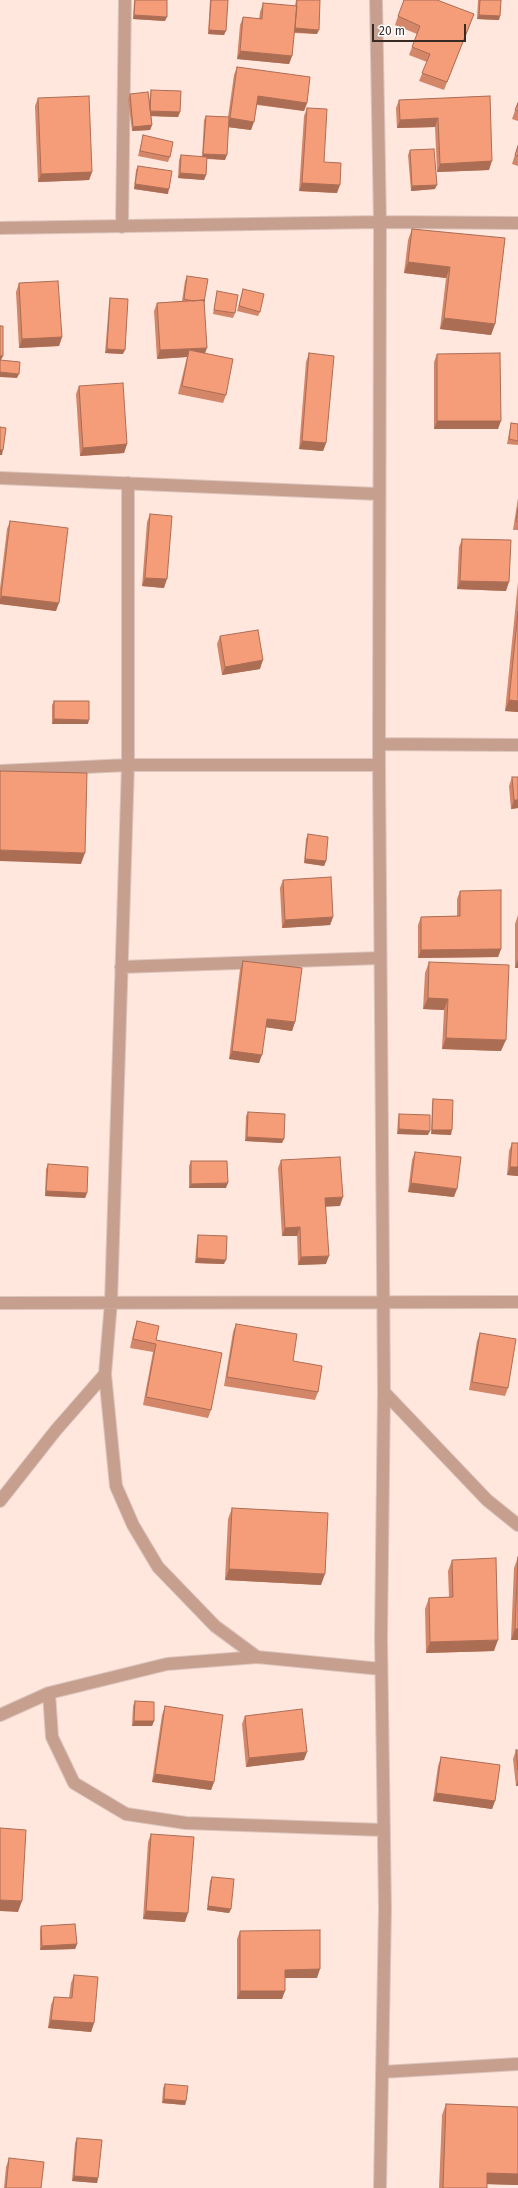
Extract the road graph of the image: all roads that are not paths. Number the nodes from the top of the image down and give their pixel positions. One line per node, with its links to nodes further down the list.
1 (125, 0): 5 (street)
2 (376, 0): 3 (street)
3 (380, 222): 4 (street); 5 (street); 9 (street)
4 (518, 223)
5 (122, 227): 6 (street)
6 (0, 228)
7 (0, 478): 8 (street)
8 (128, 483): 9 (street); 12 (street)
9 (378, 494): 10 (street)
10 (379, 744): 11 (street); 13 (street)
11 (518, 745)
12 (128, 765): 13 (street); 14 (street); 16 (street)
13 (379, 765): 15 (street)
14 (0, 771)
15 (380, 958): 16 (street); 18 (street)
16 (121, 967): 17 (street)
17 (111, 1302): 18 (street); 20 (street); 21 (street)
18 (383, 1302): 19 (street); 22 (street)
19 (518, 1302)
20 (0, 1303)
21 (106, 1374): 23 (street); 25 (street)
22 (384, 1392): 24 (street); 26 (street)
23 (0, 1502)
24 (518, 1525)
25 (256, 1657): 26 (street); 27 (street)
26 (381, 1669): 29 (street)
27 (49, 1693): 28 (street); 29 (street)
28 (0, 1715)
29 (384, 1830): 31 (street)
30 (518, 2064): 31 (street)
31 (382, 2072): 32 (street)
32 (380, 2188)

